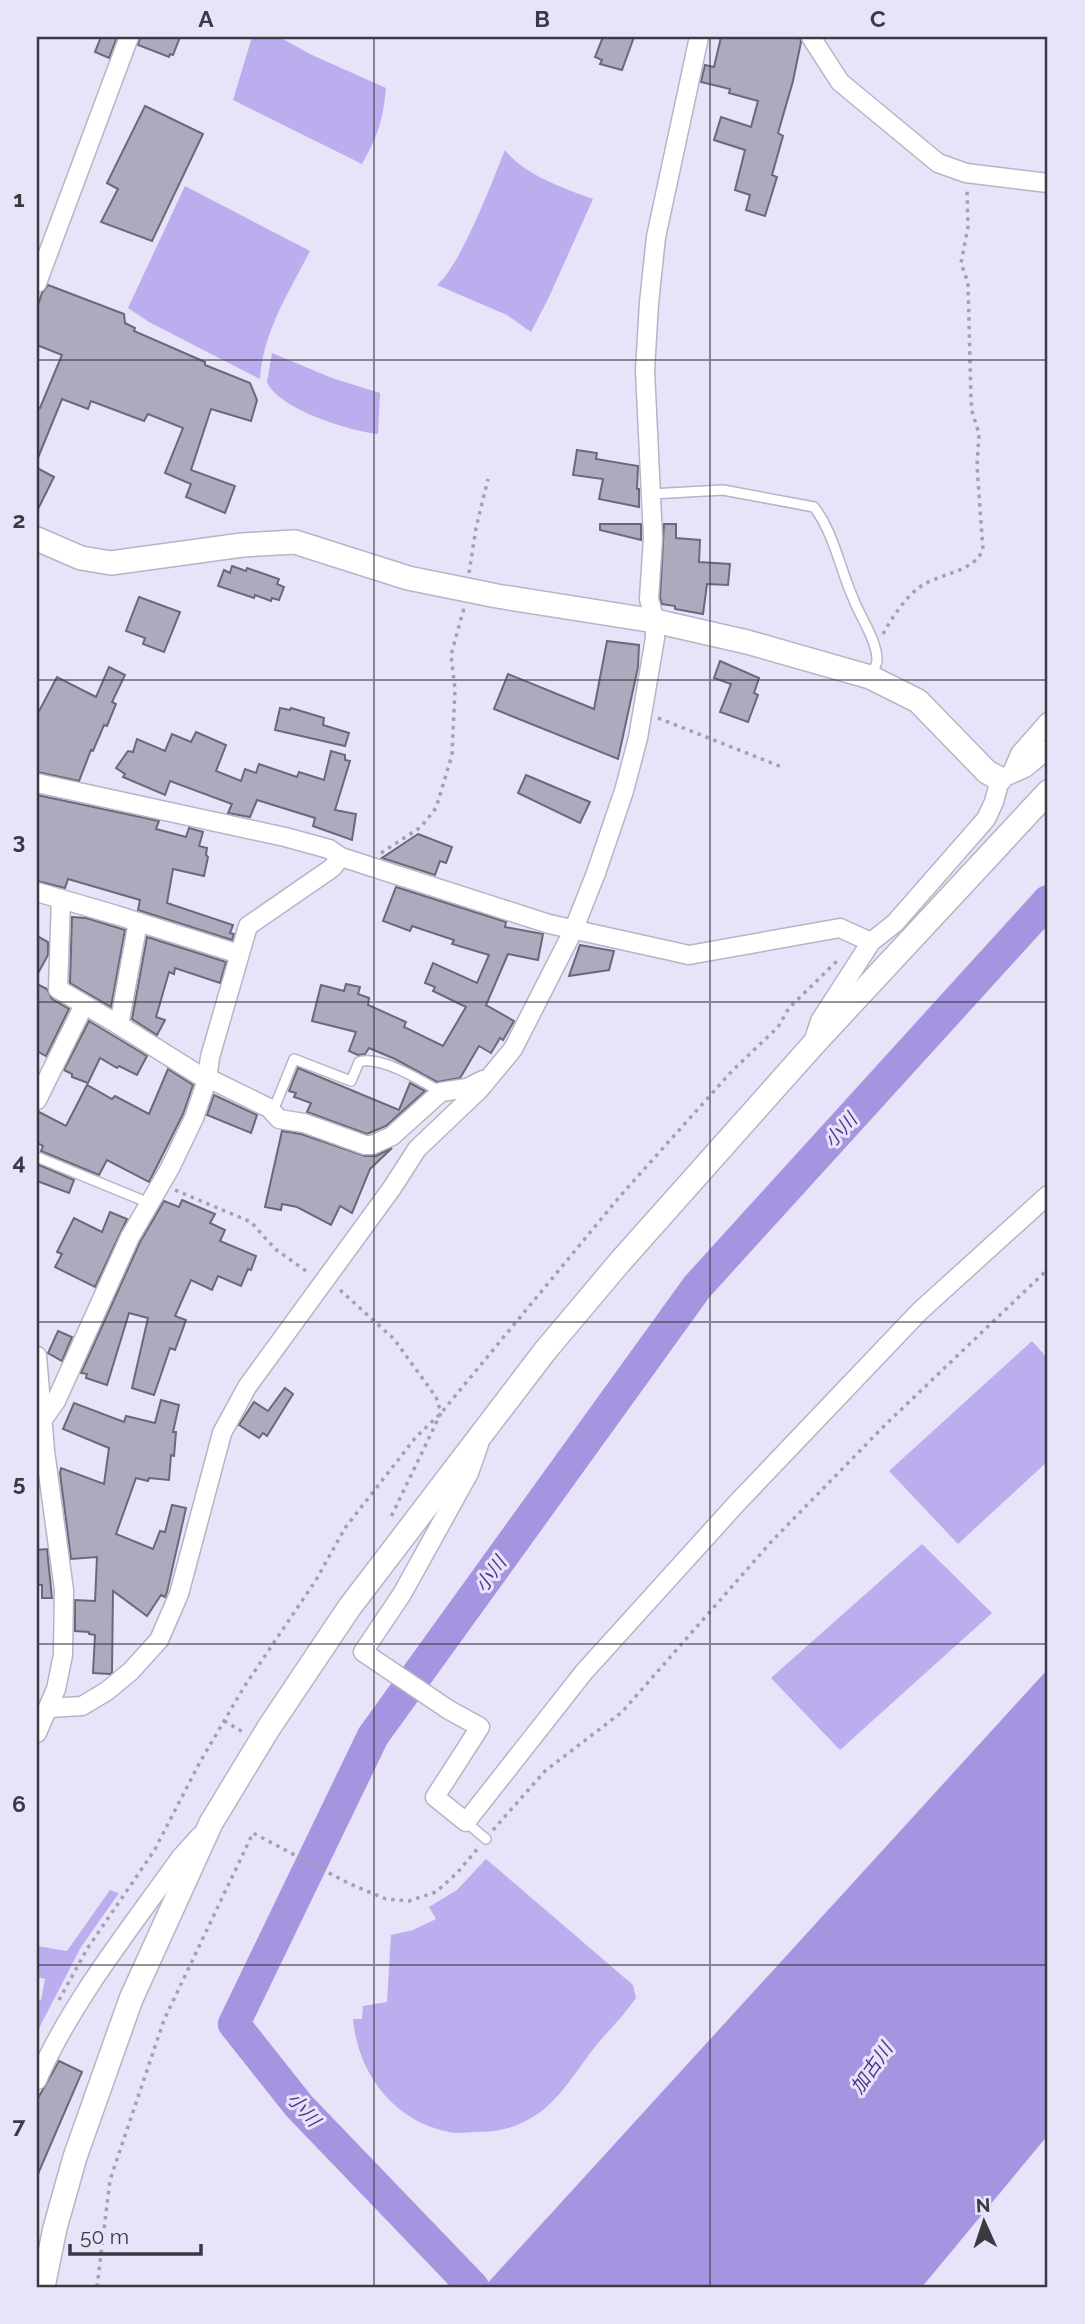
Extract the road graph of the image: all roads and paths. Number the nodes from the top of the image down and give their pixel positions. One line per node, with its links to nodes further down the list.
1 (130, 37): 6 (street)
2 (699, 37): 8 (street)
3 (811, 37): 4 (street)
4 (966, 173): 5 (street); 12 (path)
5 (1048, 183)
6 (37, 283)
7 (488, 479): 10 (path)
8 (651, 494): 11 (street); 12 (lane)
9 (37, 539): 10 (street)
10 (468, 590): 11 (street); 22 (path)
11 (655, 621): 13 (street); 14 (street)
12 (873, 646): 13 (lane)
13 (870, 677): 18 (street)
14 (643, 713): 17 (path); 26 (street)
15 (1048, 722): 18 (street)
16 (1048, 749): 18 (street)
17 (782, 767)
18 (1006, 776): 27 (street)
19 (37, 783): 21 (street)
20 (1048, 792): 31 (street)
21 (341, 857): 22 (street); 28 (street)
22 (367, 866): 26 (street)
23 (37, 892): 24 (street)
24 (61, 899): 25 (street); 29 (street)
25 (138, 922): 28 (street); 30 (street)
26 (573, 930): 27 (street); 32 (street)
27 (866, 939): 31 (street); 42 (path)
28 (239, 954): 33 (street)
29 (84, 1005): 30 (street); 35 (street)
30 (119, 1025): 33 (street)
31 (812, 1046): 44 (street)
32 (489, 1077): 34 (street); 47 (street)
33 (207, 1080): 36 (street); 39 (street)
34 (441, 1092): 36 (street); 36 (lane)
35 (37, 1100)
36 (272, 1111)
37 (37, 1157): 39 (lane)
38 (1048, 1195): 49 (street)
39 (149, 1203): 43 (street)
40 (37, 1356): 43 (street)
41 (436, 1396): 42 (path)
42 (441, 1413): 46 (path); 52 (path)
43 (44, 1418): 45 (street)
44 (481, 1436): 49 (street); 50 (street)
45 (41, 1449): 47 (street)
46 (386, 1526)
47 (49, 1708): 48 (street)
48 (37, 1733)
49 (466, 1822): 51 (lane)
50 (211, 1823): 53 (street); 54 (street)
51 (485, 1839)
52 (57, 2002)
53 (37, 2080)
54 (43, 2287)

